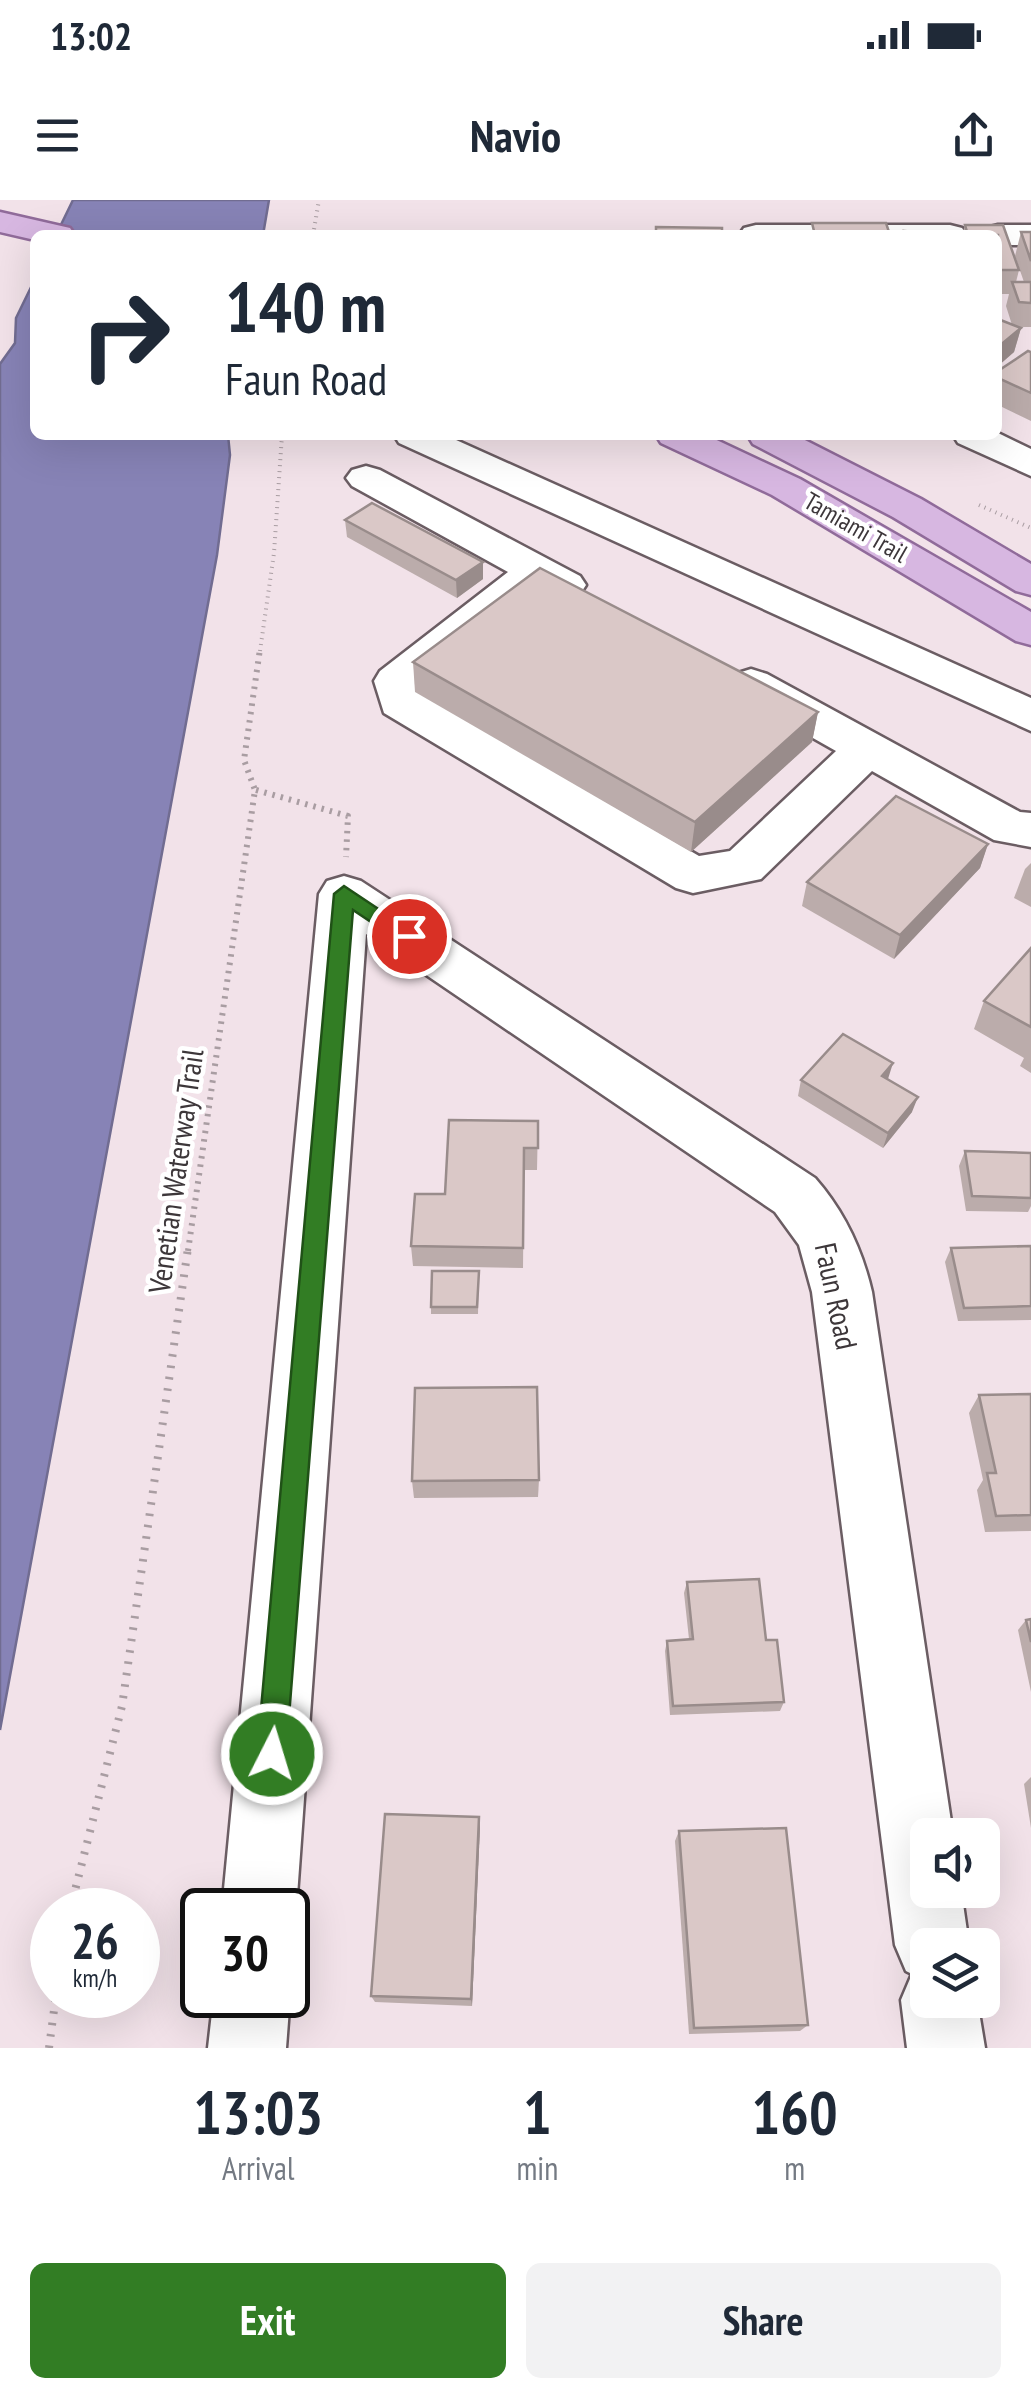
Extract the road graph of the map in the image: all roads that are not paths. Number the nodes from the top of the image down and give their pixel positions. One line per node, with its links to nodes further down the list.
1 (0, 222): 2 (main road)
2 (36, 230)
3 (1002, 235): 4 (street)
4 (1031, 235)
5 (0, 251): 6 (main road)
6 (30, 258)
7 (424, 440): 18 (street)
8 (684, 440): 16 (main road, Tamiami Trail)
9 (774, 440): 14 (main road, Tamiami Trail)
10 (982, 440): 11 (street)
11 (1031, 464)
12 (366, 478): 13 (street)
13 (537, 570): 15 (street); 19 (street)
14 (1031, 582)
15 (606, 607)
16 (1031, 631)
17 (710, 662): 19 (street)
18 (1031, 716)
19 (868, 748): 20 (street)
20 (1031, 830)
21 (261, 1888): 22 (street, Faun Road)
22 (930, 1928)
23 (250, 2018): 25 (street)
24 (942, 2018): 26 (street)
25 (247, 2048)
26 (946, 2048)

